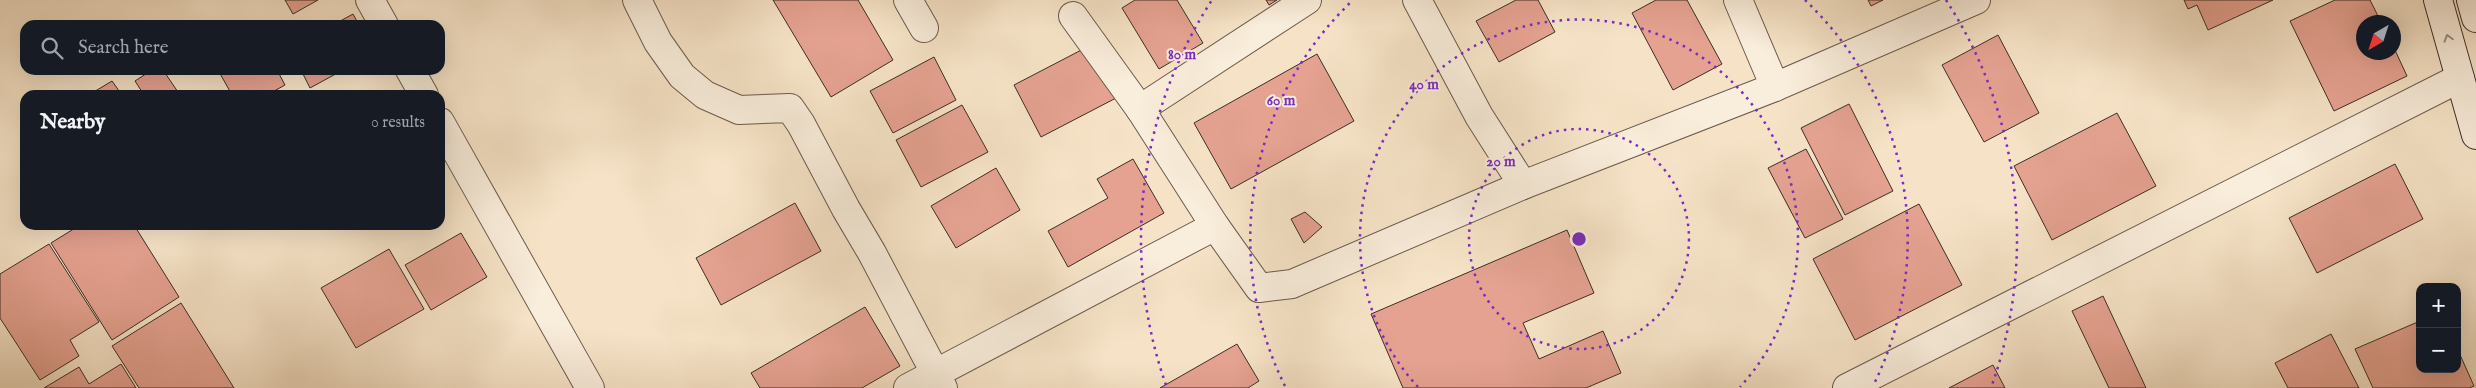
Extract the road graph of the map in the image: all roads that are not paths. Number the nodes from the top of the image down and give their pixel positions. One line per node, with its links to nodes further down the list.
1 (370, 0): 12 (street)
2 (637, 0): 23 (street)
3 (908, 0): 13 (street)
4 (1307, 0): 18 (street)
5 (1417, 0): 21 (street)
6 (1738, 0): 16 (street)
7 (1976, 0): 16 (street)
8 (2438, 0): 15 (street, one-way to 8)
9 (2471, 0): 11 (street)
10 (1073, 16): 18 (street)
11 (2476, 18)
12 (381, 20)
13 (924, 28)
14 (413, 75): 17 (street)
15 (2460, 78): 20 (street); 26 (street)
16 (1775, 87): 21 (street)
17 (421, 90)
18 (1140, 108): 22 (street)
19 (445, 131): 24 (street)
20 (2476, 136)
21 (1523, 185): 22 (street)
22 (1215, 226): 23 (street)
23 (939, 380): 25 (street)
24 (590, 388)
25 (908, 388)
26 (1847, 388)

